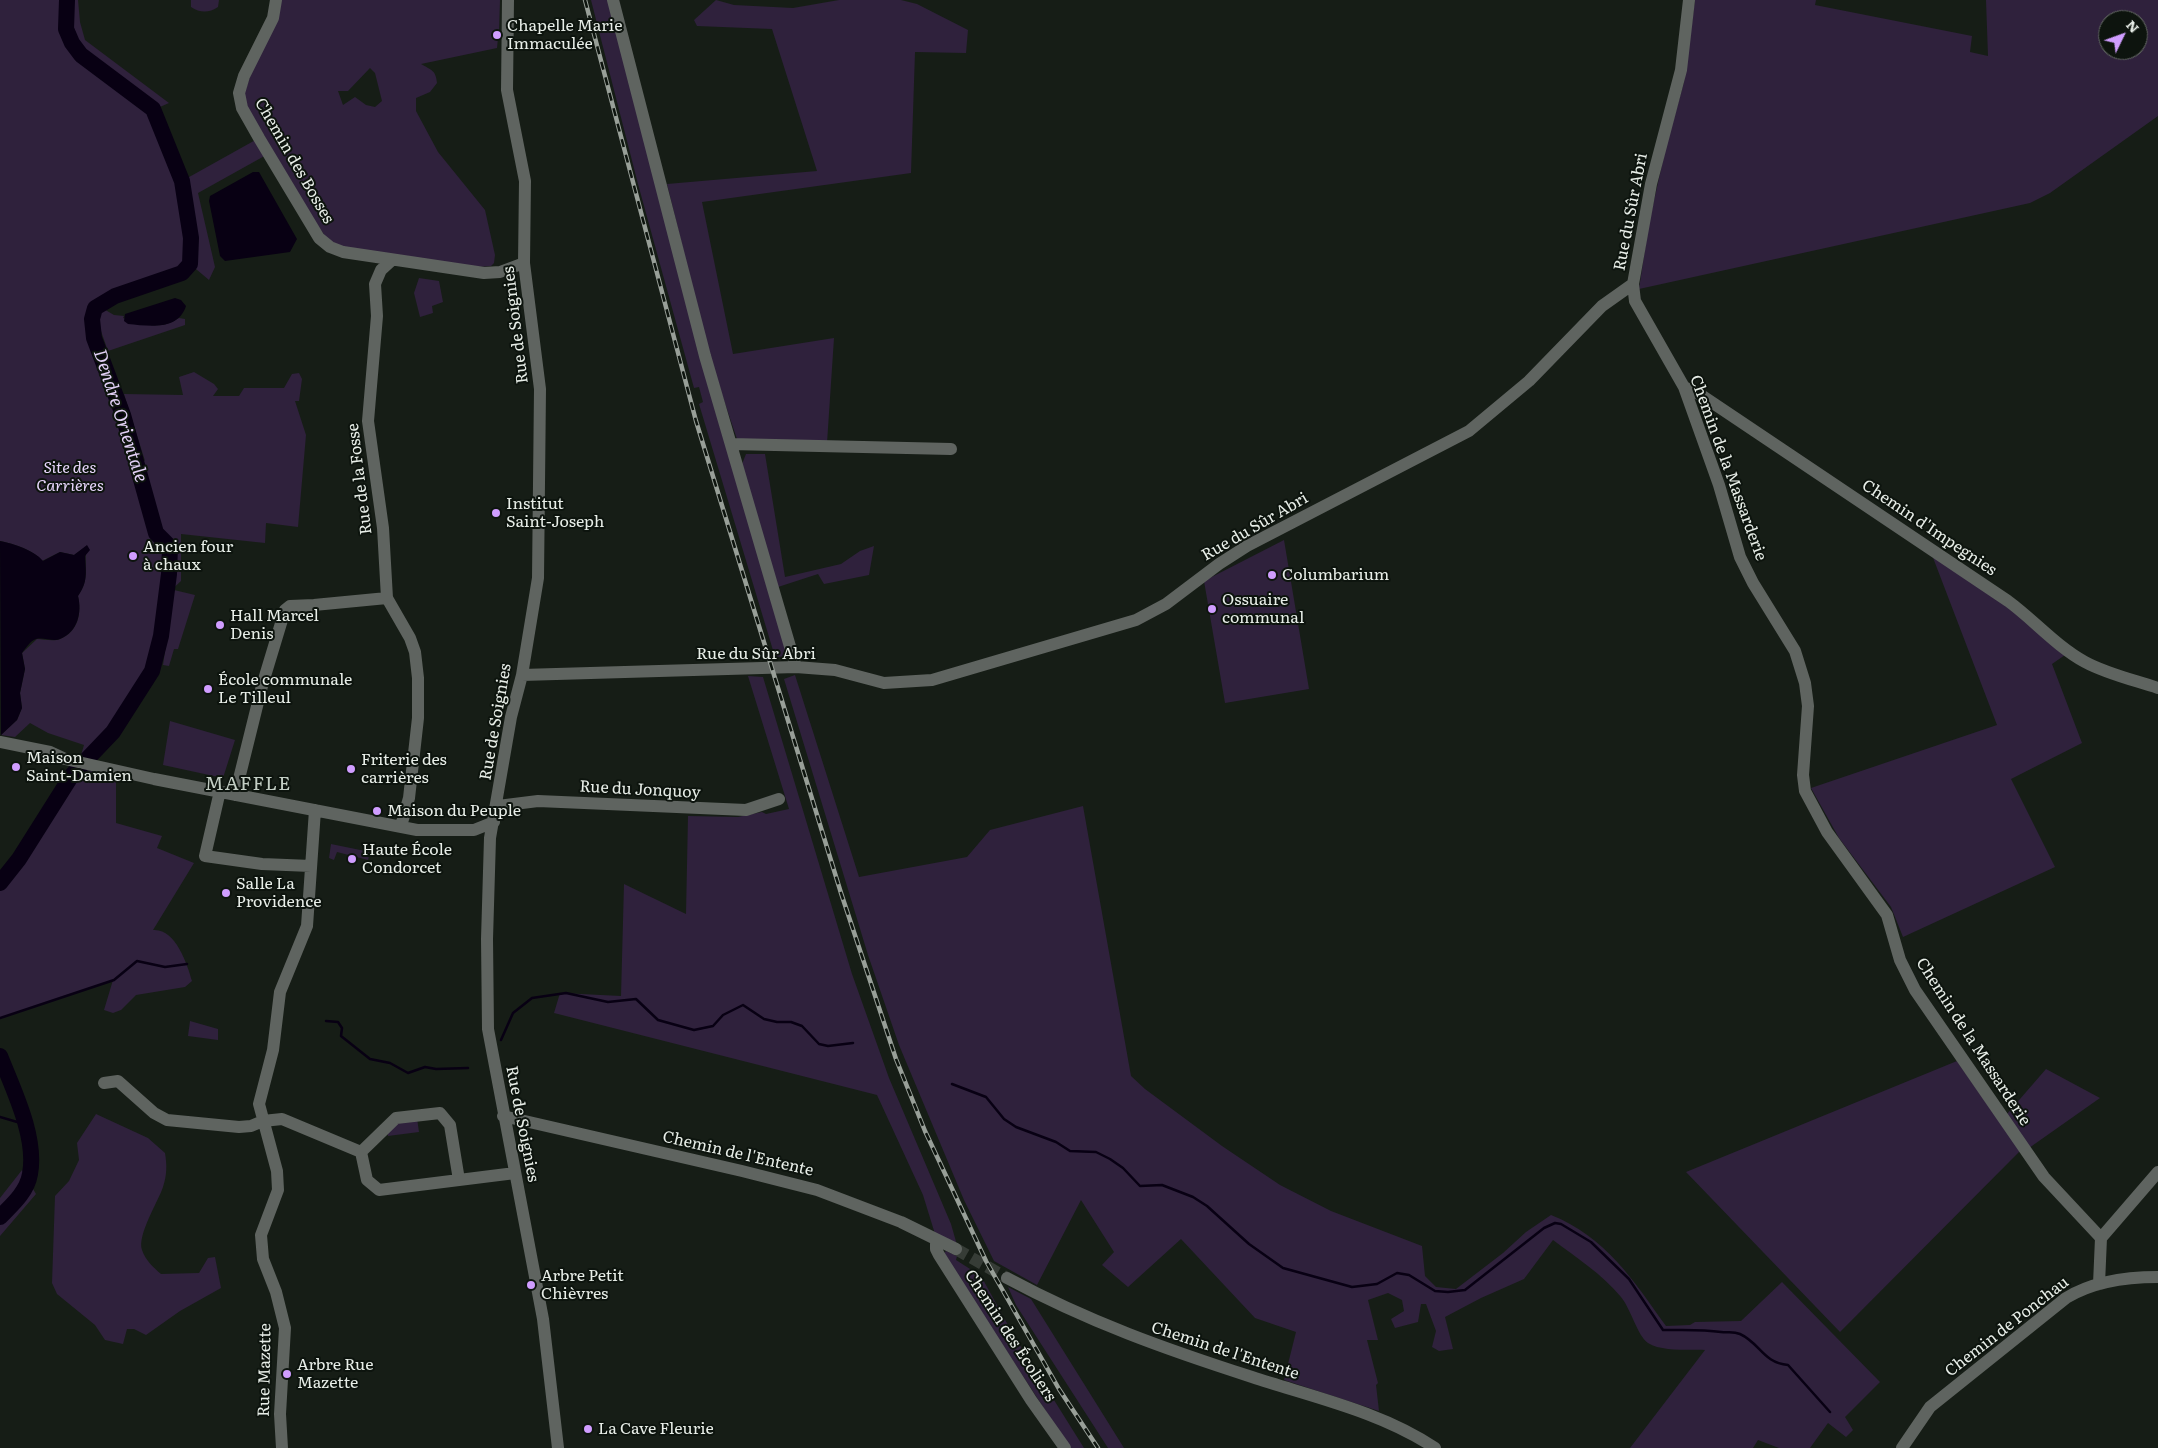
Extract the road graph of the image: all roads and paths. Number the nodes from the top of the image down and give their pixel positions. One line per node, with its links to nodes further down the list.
1 (276, 0): 5 (street, Chemin des Bosses)
2 (508, 0): 6 (street, Rue de Soignies)
3 (613, 0): 9 (street)
4 (1689, 0): 7 (street, Rue du Sûr Abri)
5 (392, 260): 6 (street); 11 (street, Rue de la Fosse)
6 (524, 263): 13 (street, Rue de Soignies)
7 (1633, 284): 8 (street, Chemin de la Massarderie); 12 (street, Rue du Sûr Abri)
8 (1684, 387): 14 (street, Chemin d'Impegnies); 33 (street, Chemin de la Massarderie)
9 (731, 444): 10 (street); 12 (street)
10 (951, 449)
11 (388, 598): 17 (street); 22 (street, Rue de la Fosse)
12 (796, 667): 13 (street, Rue du Sûr Abri)
13 (522, 676): 19 (street, Rue de Soignies)
14 (2158, 688)
15 (0, 742): 16 (street)
16 (220, 791): 17 (street); 25 (street)
17 (235, 795): 20 (street)
18 (779, 799): 19 (street, Rue du Jonquoy)
19 (498, 806): 21 (street, Rue de Soignies)
20 (315, 810): 22 (street); 25 (street, Rue Mazette)
21 (494, 822): 23 (street); 24 (street, Rue de Soignies)
22 (401, 826): 23 (street)
23 (474, 830): 24 (street)
24 (490, 838): 27 (street, Rue de Soignies)
25 (311, 866): 28 (street, Rue Mazette)
26 (104, 1083): 28 (street)
27 (504, 1116): 31 (street, Rue de Soignies); 34 (street, Chemin de l'Entente)
28 (263, 1120): 29 (street); 39 (street, Rue Mazette)
29 (361, 1152): 32 (street); 32 (street)
30 (2158, 1172): 33 (street)
31 (515, 1173): 32 (street); 40 (street, Rue de Soignies)
32 (459, 1180)
33 (2101, 1238): 38 (street)
34 (936, 1239): 35 (street, Chemin de l'Entente); 41 (street, Chemin des Écoliers)
35 (956, 1249)
36 (2158, 1277): 38 (street, Chemin de Ponchau)
37 (1007, 1278): 42 (street, Chemin de l'Entente)
38 (2099, 1284): 43 (street, Chemin de Ponchau)
39 (282, 1448)
40 (558, 1448)
41 (1065, 1448)
42 (1435, 1448)
43 (1902, 1448)

